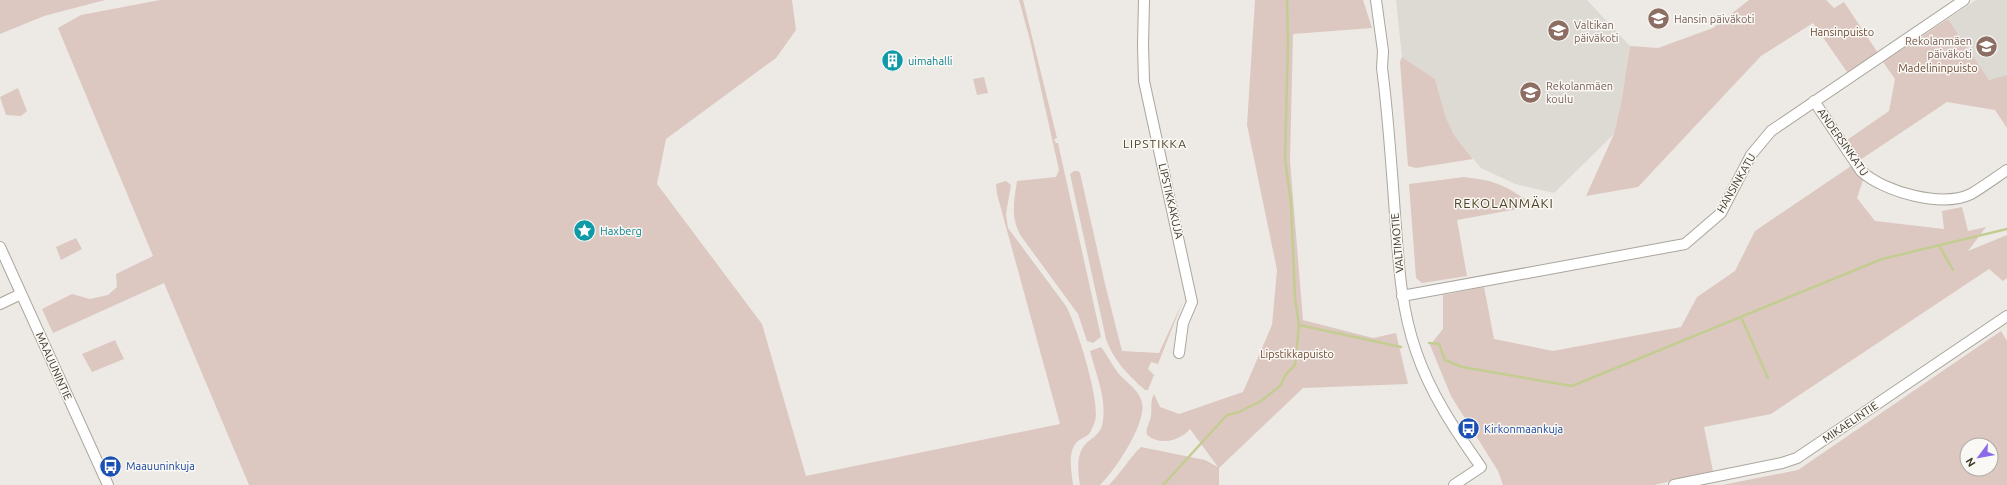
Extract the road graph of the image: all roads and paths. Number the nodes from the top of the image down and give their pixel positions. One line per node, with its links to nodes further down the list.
1 (1144, 0): 11 (street, LIPSTIKKAKUJA)
2 (1376, 0): 8 (street, VALTIMOTIE)
3 (1964, 0): 4 (street, HANSINKATU)
4 (1814, 100): 5 (street, ANDERSINKATU); 8 (street, HANSINKATU)
5 (2007, 170)
6 (0, 247): 7 (street, MAAUUNINTIE)
7 (21, 294): 9 (street); 12 (street, MAAUUNINTIE)
8 (1402, 296): 13 (street, VALTIMOTIE)
9 (0, 304)
10 (2007, 316): 14 (street, MIKAELINTIE)
11 (1179, 353)
12 (108, 485)
13 (1454, 485)
14 (1674, 485)

